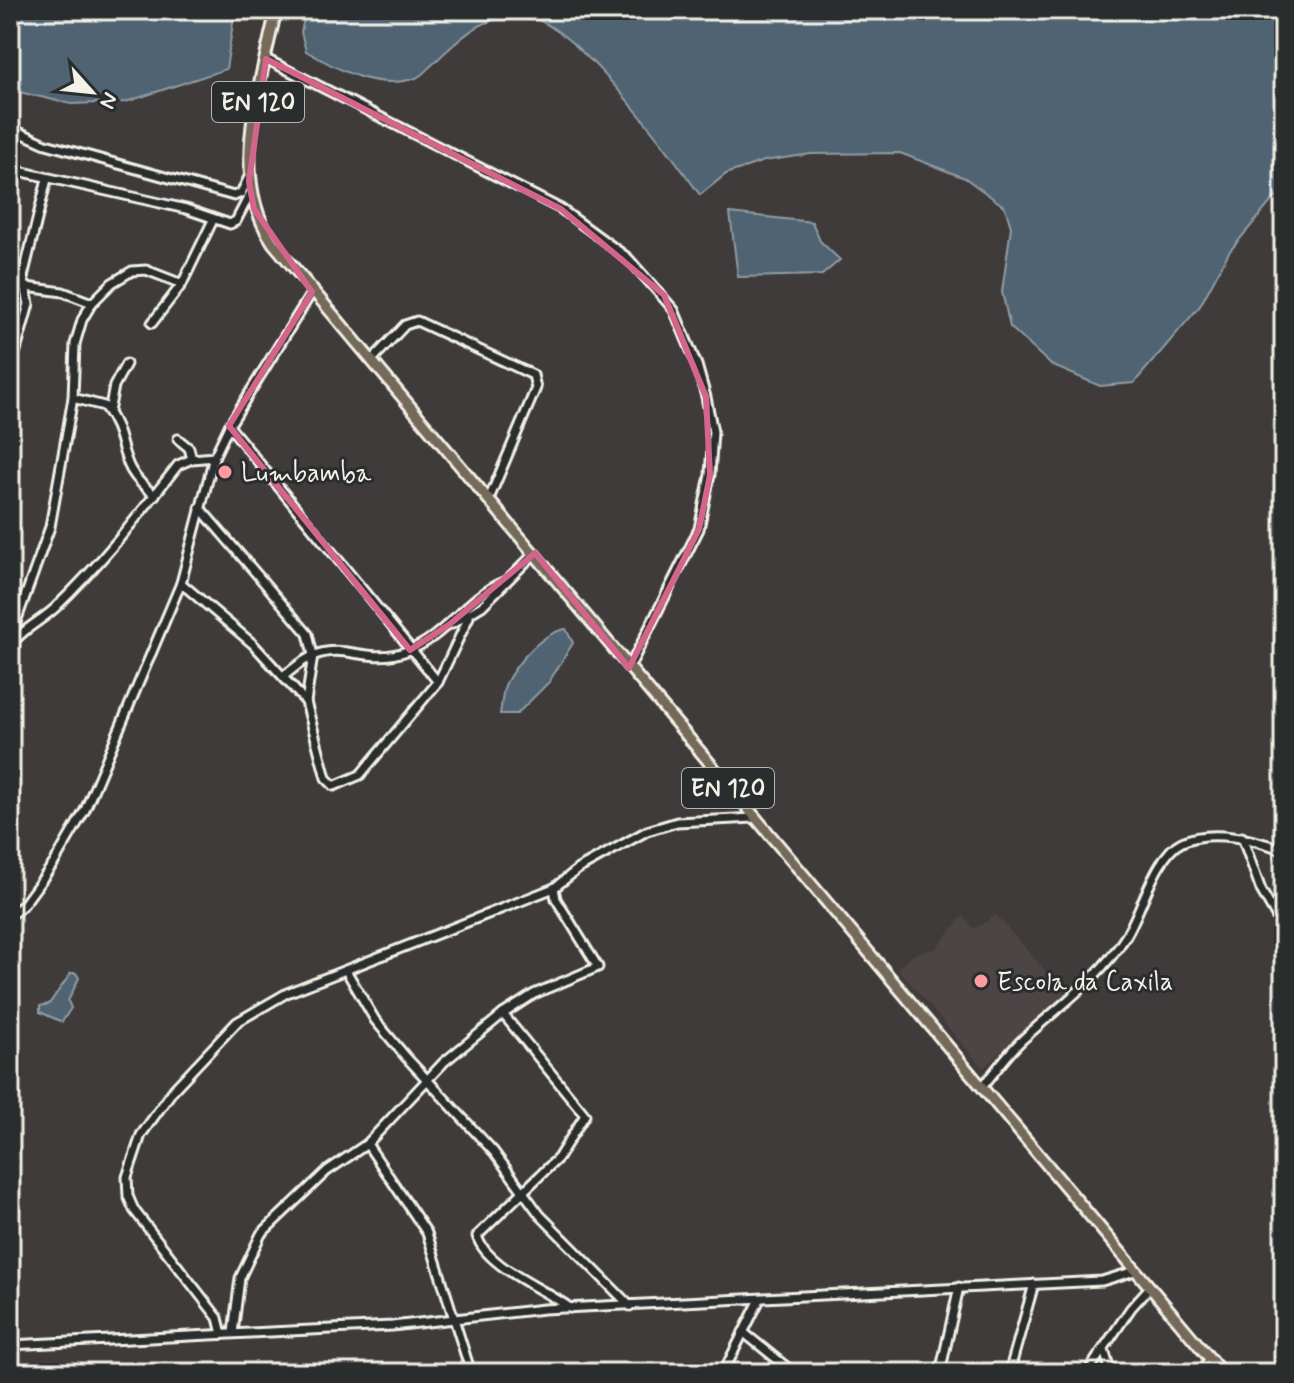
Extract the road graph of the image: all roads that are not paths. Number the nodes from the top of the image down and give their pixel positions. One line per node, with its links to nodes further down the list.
1 (276, 10): 2 (main road, EN 120)
2 (266, 59): 5 (main road, EN 120); 39 (street)
3 (10, 128): 5 (street)
4 (10, 169): 6 (street)
5 (249, 177): 7 (main road, EN 120)
6 (47, 179): 8 (street); 9 (street)
7 (250, 194): 8 (street); 13 (main road, EN 120)
8 (213, 220): 10 (street)
9 (23, 277): 11 (street); 12 (street)
10 (182, 284): 14 (street); 15 (street)
11 (11, 286): 12 (street)
12 (27, 289): 14 (street); 18 (street)
13 (312, 292): 16 (main road, EN 120); 21 (street)
14 (92, 303): 19 (street)
15 (152, 323)
16 (372, 360): 26 (main road, EN 120); 26 (street)
17 (126, 364): 20 (street)
18 (10, 372)
19 (73, 398): 20 (street); 34 (street)
20 (109, 412): 25 (street)
21 (229, 426): 23 (street); 37 (street)
22 (178, 439): 24 (street)
23 (214, 457): 24 (street); 27 (street)
24 (192, 459): 25 (street)
25 (155, 495): 36 (street)
26 (489, 499): 28 (main road, EN 120)
27 (200, 508): 31 (street); 38 (street)
28 (535, 553): 30 (street); 39 (main road, EN 120)
29 (10, 582): 32 (street)
30 (503, 582): 33 (street); 35 (street)
31 (181, 583): 40 (street); 48 (street)
32 (10, 606): 34 (street)
33 (469, 617): 35 (street); 41 (street)
34 (16, 622): 36 (street)
35 (450, 624): 37 (street)
36 (16, 639): 42 (street)
37 (410, 650): 38 (street); 41 (street)
38 (313, 655): 40 (street); 43 (street)
39 (629, 668): 44 (main road, EN 120)
40 (284, 676): 43 (street)
41 (438, 682): 43 (street)
42 (10, 695)
43 (306, 702)
44 (754, 818): 47 (street); 53 (main road, EN 120)
45 (1242, 837): 46 (street); 49 (street); 53 (street)
46 (1284, 851)
47 (554, 888): 50 (street); 51 (street)
48 (10, 916)
49 (1284, 930)
50 (347, 972): 52 (street); 66 (street)
51 (503, 1014): 52 (street); 55 (street)
52 (427, 1080): 54 (street); 55 (street)
53 (982, 1087): 56 (main road, EN 120)
54 (367, 1144): 63 (street); 65 (street)
55 (523, 1193): 61 (street); 62 (street)
56 (1135, 1271): 57 (street); 59 (main road, EN 120)
57 (1034, 1284): 58 (street); 74 (street)
58 (959, 1287): 60 (street); 73 (street)
59 (1149, 1288): 68 (street); 69 (main road, EN 120)
60 (759, 1301): 61 (street); 64 (street)
61 (630, 1306): 62 (street)
62 (570, 1308): 63 (street)
63 (456, 1319): 65 (street); 70 (street)
64 (743, 1332): 71 (street); 72 (street)
65 (233, 1333): 66 (street)
66 (222, 1334): 67 (street)
67 (10, 1345)
68 (1104, 1350): 75 (street); 76 (street)
69 (1210, 1359): 77 (street); 78 (main road, EN 120)
70 (471, 1373)
71 (723, 1373)
72 (794, 1373)
73 (940, 1373)
74 (1009, 1373)
75 (1087, 1373)
76 (1111, 1373)
77 (1200, 1373)
78 (1222, 1373)

